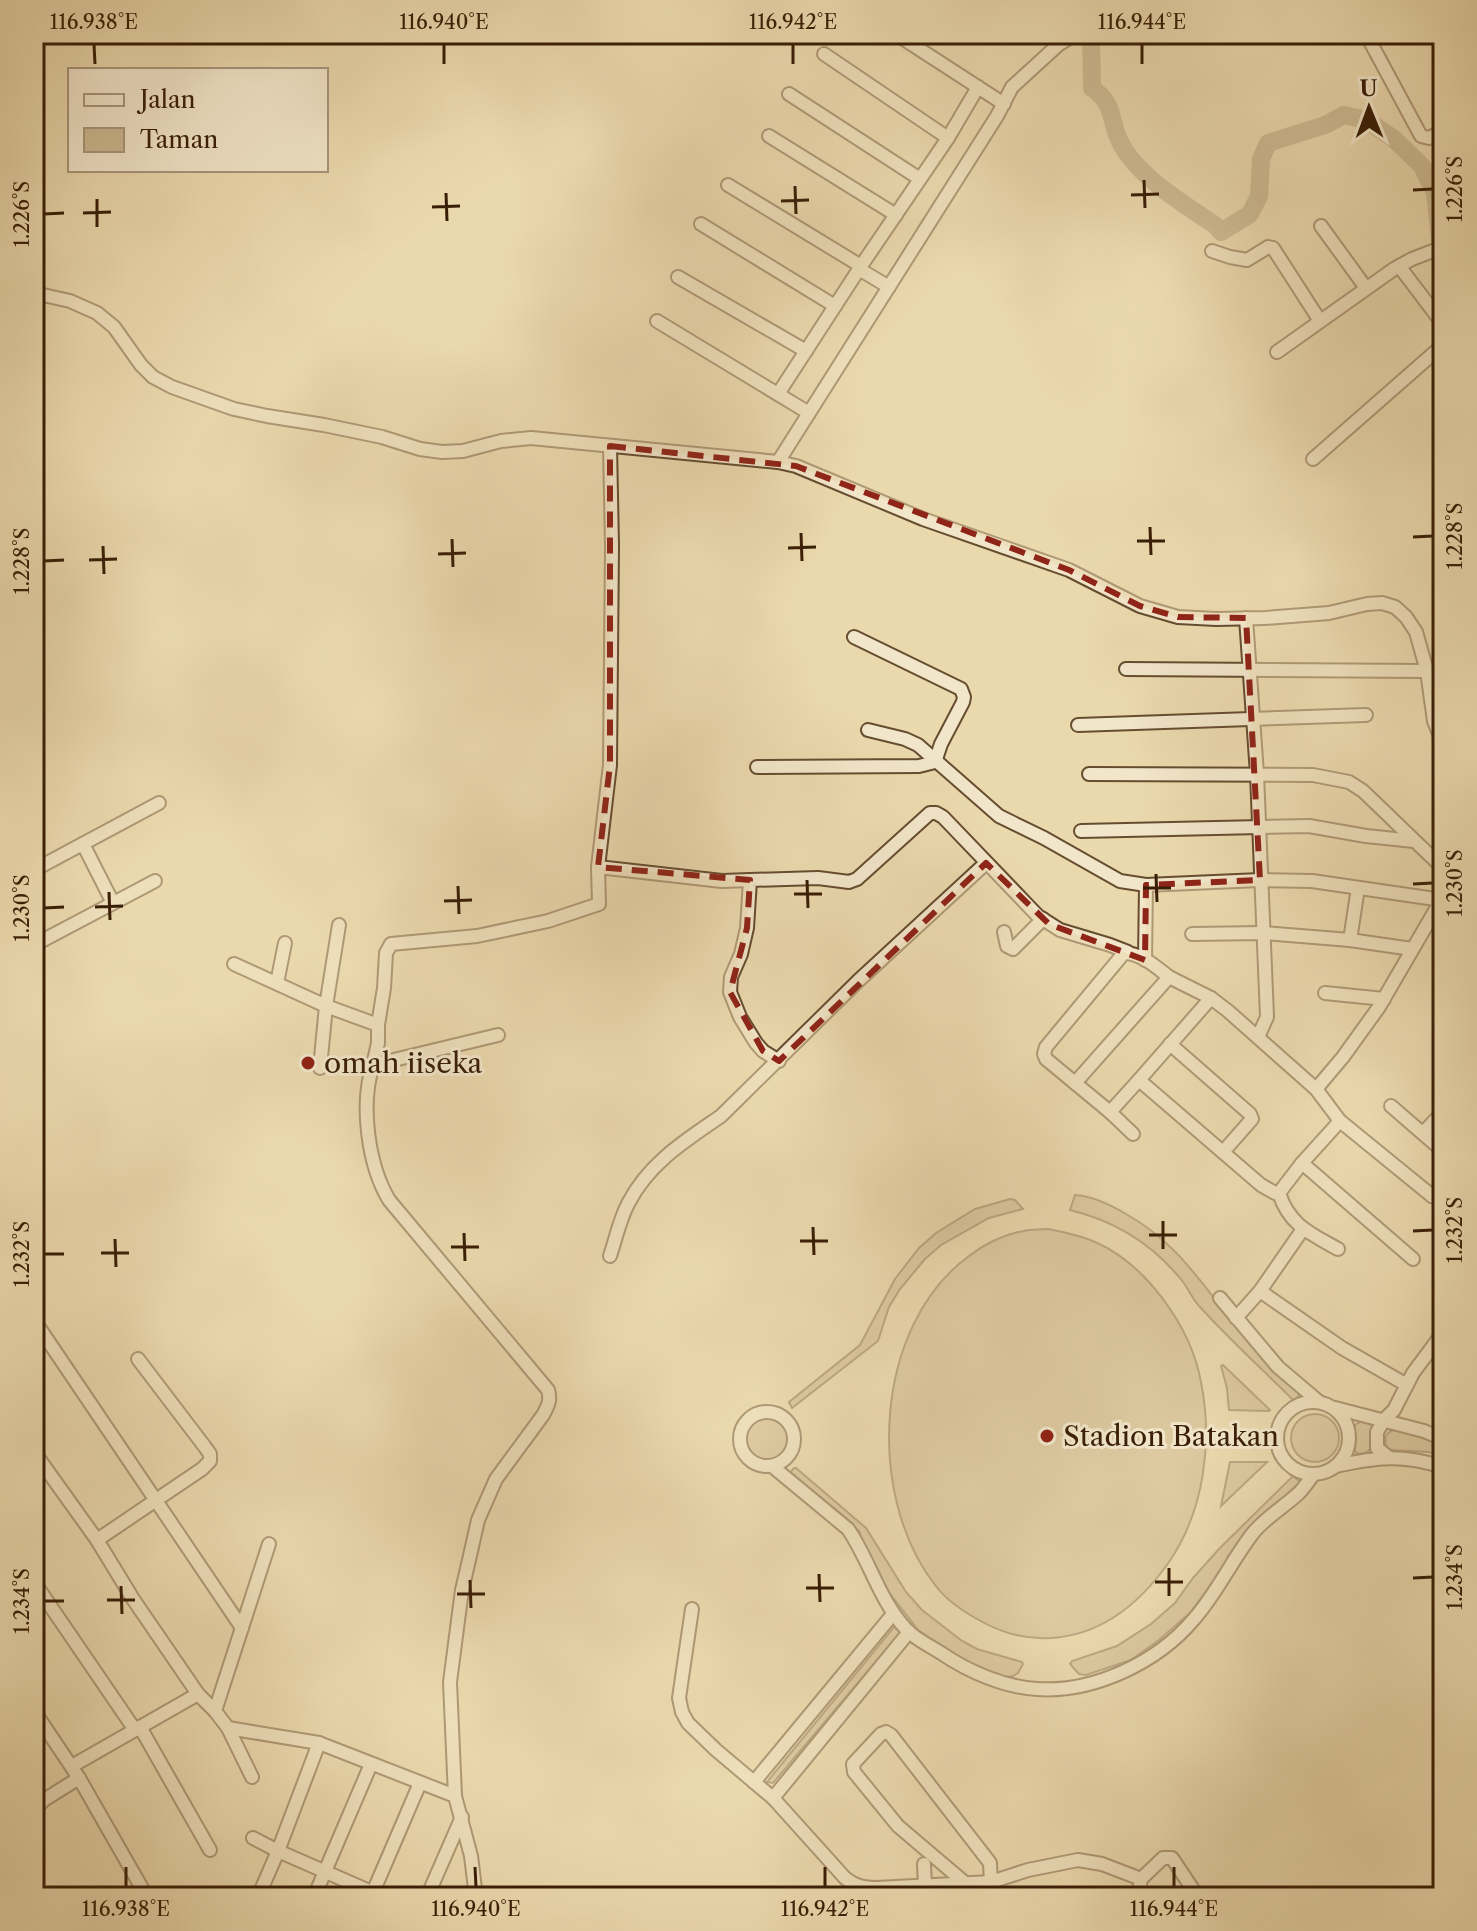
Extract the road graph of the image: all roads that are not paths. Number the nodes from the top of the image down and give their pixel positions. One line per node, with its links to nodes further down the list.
1 (896, 34): 7 (street)
2 (1084, 34): 9 (street)
3 (1366, 34): 10 (street)
4 (1435, 34): 5 (street)
5 (1443, 51)
6 (824, 54): 12 (street)
7 (978, 87): 9 (street); 12 (street)
8 (789, 94): 13 (street)
9 (1004, 104): 23 (street)
10 (1443, 131)
11 (769, 136): 15 (street)
12 (948, 138): 13 (street)
13 (920, 179): 15 (street)
14 (728, 185): 21 (street)
15 (896, 215): 21 (street)
16 (701, 224): 26 (street)
17 (1321, 226): 24 (street)
18 (1443, 247): 20 (street)
19 (1212, 251): 28 (street)
20 (1399, 266): 24 (street); 29 (street)
21 (860, 268): 23 (street); 26 (street)
22 (678, 277): 30 (street)
23 (889, 287): 34 (street)
24 (1366, 288): 28 (street)
25 (34, 293): 35 (street)
26 (835, 306): 30 (street)
27 (657, 321): 33 (street)
28 (1320, 321): 31 (street)
29 (1443, 324)
30 (806, 351): 33 (street)
31 (1277, 352)
32 (1441, 352): 36 (street)
33 (778, 394): 34 (street)
34 (809, 413): 37 (street)
35 (610, 446): 37 (street); 58 (street)
36 (1313, 459)
37 (778, 462): 38 (street)
38 (1246, 618): 41 (street); 42 (street)
39 (854, 637): 48 (street)
40 (1126, 669): 41 (street)
41 (1251, 669): 42 (street); 44 (street)
42 (1427, 671): 47 (street)
43 (1366, 715): 44 (street)
44 (1253, 718): 45 (street); 51 (street)
45 (1078, 725)
46 (868, 730): 48 (street)
47 (1443, 744)
48 (935, 762): 49 (street); 64 (street)
49 (757, 767)
50 (1089, 774): 51 (street)
51 (1257, 774): 53 (street); 55 (street)
52 (159, 803): 56 (street)
53 (1258, 828): 54 (street); 55 (street); 62 (street)
54 (1081, 831)
55 (1414, 841): 59 (street)
56 (83, 844): 60 (street); 67 (street)
57 (986, 863): 61 (street); 68 (street); 90 (street)
58 (598, 867): 61 (street); 86 (street)
59 (1443, 868)
60 (34, 870)
61 (750, 880): 90 (street)
62 (1260, 880): 64 (street); 65 (street); 71 (street)
63 (155, 881): 67 (street)
64 (1146, 885): 78 (street)
65 (1358, 888): 66 (street); 73 (street)
66 (1442, 898): 76 (street)
67 (113, 903): 75 (street)
68 (1043, 919): 70 (street); 77 (street)
69 (339, 925): 85 (street)
70 (1004, 932)
71 (1263, 933): 72 (street); 73 (street); 87 (street)
72 (1192, 934)
73 (1350, 940): 76 (street)
74 (285, 943): 81 (street)
75 (34, 945)
76 (1412, 949): 84 (street)
77 (1128, 952): 78 (street); 94 (street)
78 (1145, 960): 80 (street)
79 (234, 964): 81 (street)
80 (1169, 977): 83 (street); 94 (street)
81 (277, 983): 85 (street)
82 (1325, 993): 84 (street)
83 (1211, 998): 87 (street); 89 (street)
84 (1384, 999): 95 (street)
85 (326, 1006): 86 (street); 92 (street)
86 (378, 1025): 91 (street)
87 (1263, 1027): 95 (street)
88 (498, 1035): 91 (street)
89 (1170, 1044): 93 (street); 103 (street)
90 (779, 1061): 110 (street)
91 (373, 1065): 148 (street)
92 (320, 1068)
93 (1139, 1080): 97 (street); 103 (street)
94 (1075, 1083): 97 (street)
95 (1316, 1089): 99 (street)
96 (1391, 1106): 100 (street)
97 (1110, 1112): 101 (street)
98 (1443, 1112): 100 (street)
99 (1340, 1121): 104 (street); 107 (street)
100 (1423, 1133): 102 (street)
101 (1133, 1134)
102 (1443, 1151)
103 (1223, 1152): 106 (street)
104 (1302, 1163): 106 (street); 111 (street)
105 (1443, 1184): 107 (street)
106 (1279, 1193): 108 (street)
107 (1438, 1199)
108 (1303, 1229): 109 (street); 112 (street)
109 (1338, 1249)
110 (610, 1256)
111 (1413, 1259)
112 (1260, 1291): 114 (street); 118 (street)
113 (1220, 1298): 114 (street)
114 (1236, 1318): 119 (street)
115 (34, 1320): 129 (street)
116 (1439, 1338): 118 (street)
117 (138, 1359): 129 (street)
118 (1407, 1385): 121 (street)
119 (1318, 1401): 120 (street); 128 (street)
120 (1334, 1408): 121 (street); 126 (street)
121 (1384, 1420): 122 (street); 124 (street)
122 (1443, 1439)
123 (34, 1452): 130 (street)
124 (1388, 1457): 126 (street); 127 (street)
125 (772, 1466): 125 (street); 134 (street)
126 (1336, 1466): 128 (street)
127 (1443, 1467)
128 (1314, 1474): 136 (street)
129 (156, 1499): 130 (street); 135 (street)
130 (97, 1540): 137 (street)
131 (269, 1544): 135 (street)
132 (34, 1582): 140 (street)
133 (692, 1609): 146 (street)
134 (893, 1614): 136 (street); 146 (street)
135 (242, 1628): 139 (street)
136 (909, 1632): 149 (street)
137 (198, 1694): 139 (street); 140 (street)
138 (34, 1711): 144 (street)
139 (215, 1711): 141 (street)
140 (137, 1728): 144 (street); 153 (street)
141 (228, 1728): 142 (street); 145 (street)
142 (319, 1743): 143 (street); 154 (street)
143 (371, 1764): 147 (street); 156 (street)
144 (76, 1772): 150 (street); 162 (street)
145 (252, 1777)
146 (754, 1782): 149 (street)
147 (420, 1783): 148 (street); 161 (street)
148 (455, 1796): 151 (street)
149 (773, 1798): 159 (street)
150 (34, 1810)
151 (462, 1817): 165 (street); 166 (street)
152 (253, 1838): 154 (street)
153 (210, 1850)
154 (278, 1851): 156 (street); 163 (street)
155 (924, 1864): 159 (street)
156 (325, 1872): 161 (street); 164 (street)
157 (964, 1882): 158 (street); 158 (street); 159 (street)
158 (991, 1882): 160 (street); 167 (street)
159 (925, 1886)
160 (1141, 1889): 168 (street); 169 (street)
161 (375, 1895)
162 (147, 1897)
163 (258, 1897)
164 (314, 1897)
165 (427, 1897)
166 (476, 1897)
167 (993, 1897)
168 (1127, 1897)
169 (1198, 1897)

